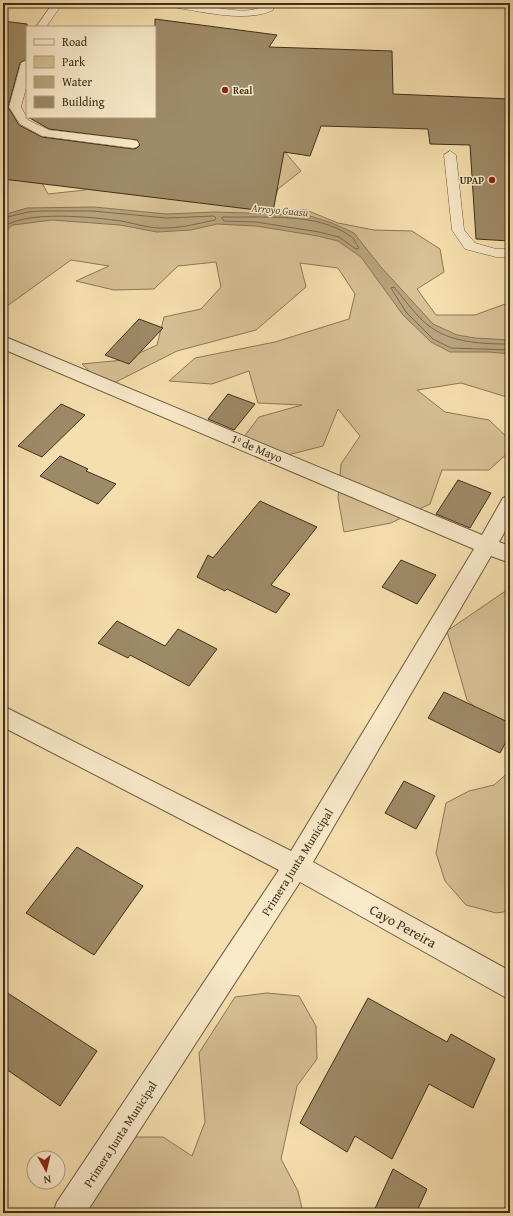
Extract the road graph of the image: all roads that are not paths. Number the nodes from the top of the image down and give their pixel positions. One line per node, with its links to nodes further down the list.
1 (58, 3): 4 (lane)
2 (166, 3): 3 (lane)
3 (270, 3)
4 (42, 26)
5 (26, 67): 6 (lane)
6 (133, 144)
7 (450, 155): 8 (lane)
8 (510, 253)
9 (3, 342): 11 (street, 1º de Mayo)
10 (510, 503): 11 (street, Primera Junta Municipal)
11 (487, 545): 12 (street, 1º de Mayo); 14 (street, Primera Junta Municipal)
12 (510, 555)
13 (3, 716): 14 (street, Cayo Pereira)
14 (296, 866): 15 (street, Cayo Pereira); 16 (street, Primera Junta Municipal)
15 (510, 986)
16 (68, 1213)

